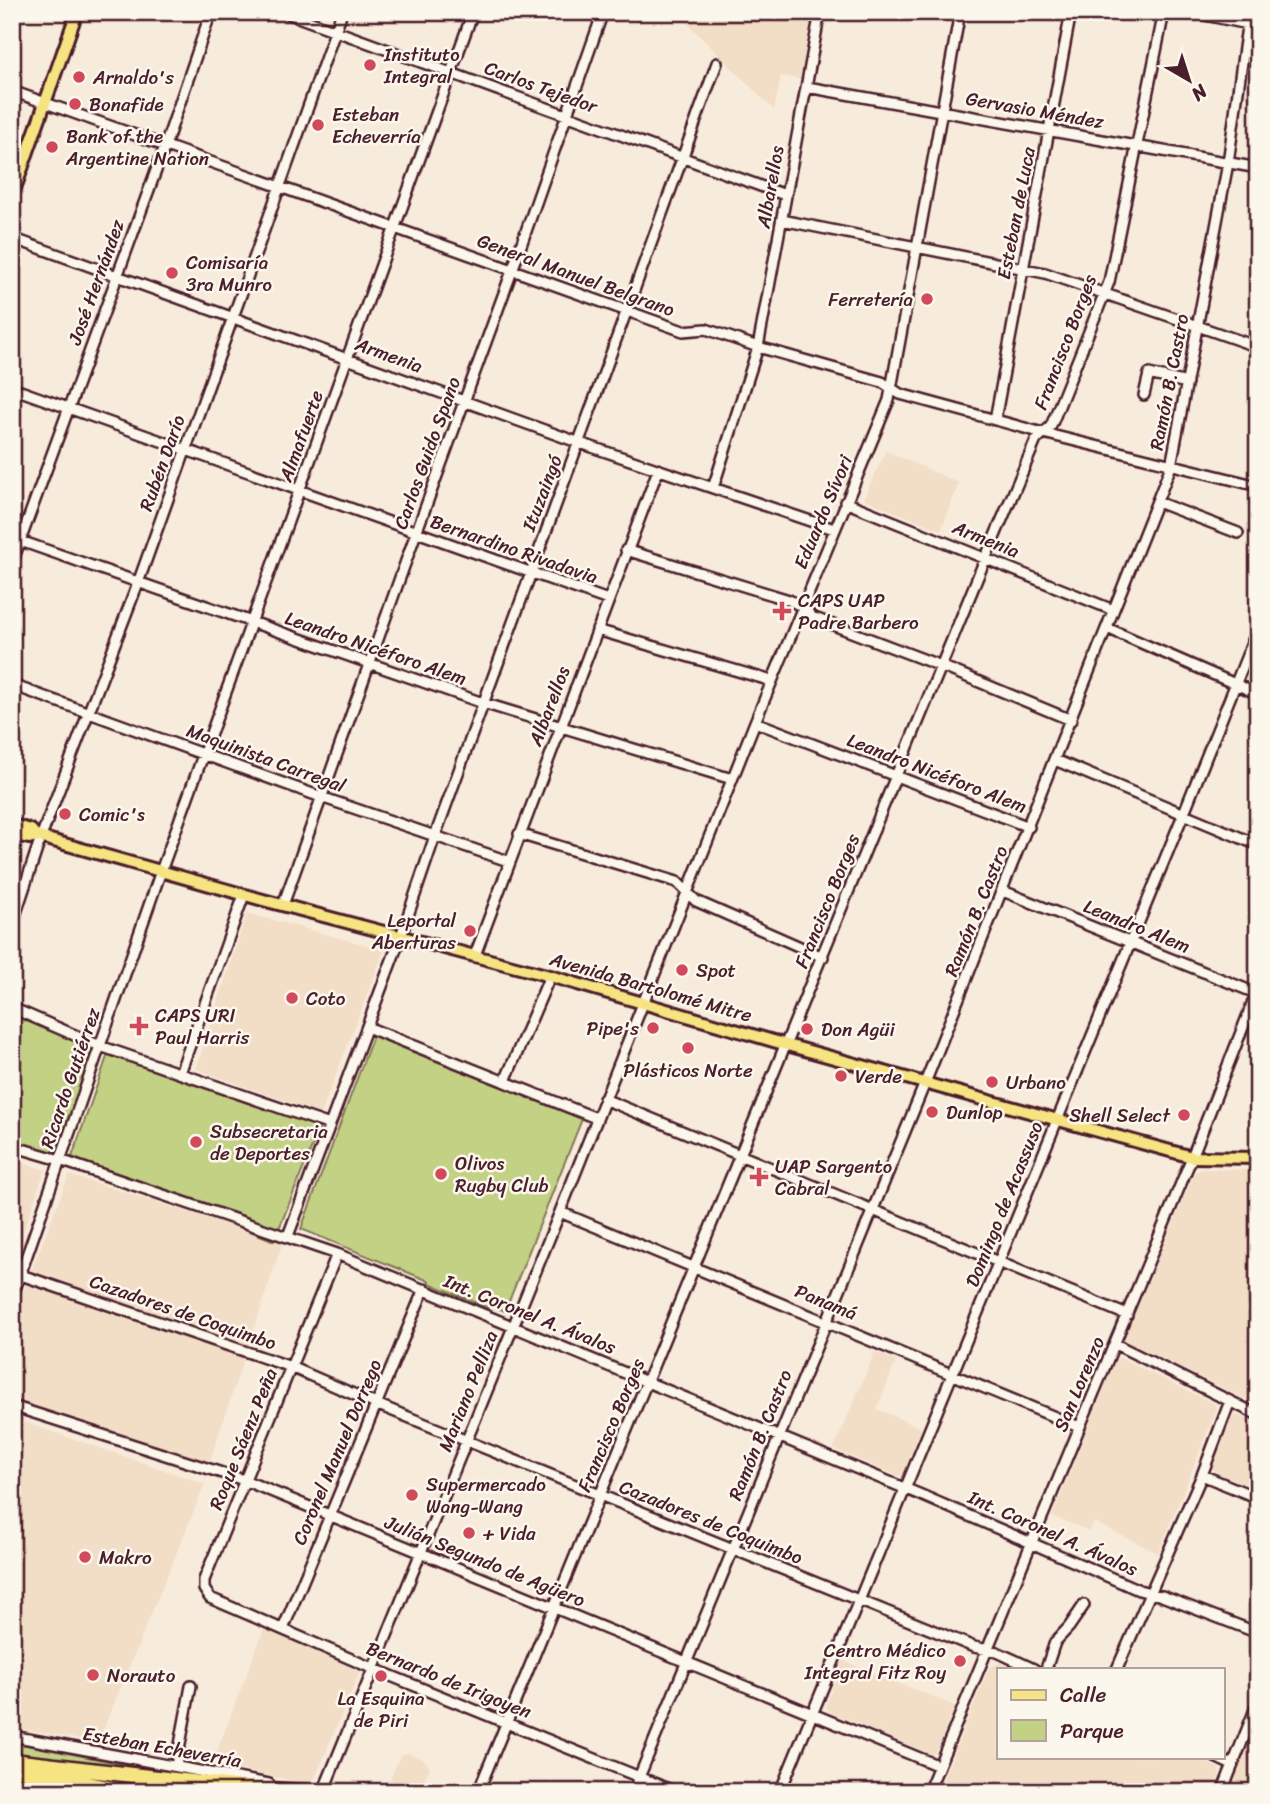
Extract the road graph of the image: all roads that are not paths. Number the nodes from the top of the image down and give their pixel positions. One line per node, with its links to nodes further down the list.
1 (78, 12): 20 (main road)
2 (211, 12): 24 (street, José Hernández)
3 (284, 12): 15 (street, Carlos Tejedor)
4 (342, 12): 15 (street, Rubén Darío)
5 (473, 12): 17 (street, Almafuerte)
6 (603, 12): 22 (street, Carlos Guido Spano)
7 (820, 12): 18 (street, Albarellos)
8 (960, 12): 21 (street, Eduardo Sívori)
9 (1071, 12): 23 (street, Esteban de Luca)
10 (1164, 12): 25 (street, Francisco Borges)
11 (1190, 12): 13 (street)
12 (1249, 12): 13 (street, Ramón B. Castro)
13 (1247, 23): 14 (street); 27 (street, Ramón B. Castro)
14 (1258, 26)
15 (336, 31): 17 (street, Carlos Tejedor); 29 (street, Rubén Darío)
16 (717, 63): 26 (street, Ituzaingó)
17 (451, 73): 22 (street, Carlos Tejedor); 33 (street, Almafuerte)
18 (807, 87): 21 (street, Gervasio Méndez); 30 (street, Albarellos)
19 (12, 91): 20 (street, General Manuel Belgrano)
20 (45, 104): 24 (street, General Manuel Belgrano); 31 (main road)
21 (940, 111): 23 (street, Gervasio Méndez); 35 (street, Eduardo Sívori)
22 (566, 115): 26 (street, Carlos Tejedor); 37 (street, Carlos Guido Spano)
23 (1050, 131): 25 (street, Gervasio Méndez); 36 (street, Esteban de Luca)
24 (165, 146): 29 (street, General Manuel Belgrano); 38 (street, José Hernández)
25 (1137, 146): 27 (street, Gervasio Méndez); 39 (street, Francisco Borges)
26 (682, 157): 30 (street, Carlos Tejedor); 40 (street, Ituzaingó)
27 (1228, 163): 28 (street, Gervasio Méndez); 42 (street, Ramón B. Castro)
28 (1258, 168)
29 (280, 188): 33 (street, General Manuel Belgrano); 41 (street, Rubén Darío)
30 (785, 195): 32 (street, Albarellos)
31 (12, 197)
32 (782, 219): 35 (street); 43 (street, Albarellos)
33 (395, 229): 37 (street, General Manuel Belgrano); 45 (street, Almafuerte)
34 (12, 238): 38 (street, Armenia)
35 (917, 246): 36 (street); 48 (street, Eduardo Sívori)
36 (1022, 267): 39 (street); 52 (street, Esteban de Luca)
37 (512, 271): 40 (street, General Manuel Belgrano); 50 (street, Carlos Guido Spano)
38 (117, 275): 41 (street, Armenia); 51 (street, José Hernández)
39 (1104, 293): 42 (street); 53 (street, Francisco Borges)
40 (627, 311): 43 (street, General Manuel Belgrano); 54 (street, Ituzaingó)
41 (233, 317): 45 (street, Armenia); 55 (street, Rubén Darío)
42 (1198, 327): 44 (street); 46 (street, Ramón B. Castro)
43 (758, 347): 48 (street, General Manuel Belgrano); 59 (street, Albarellos)
44 (1258, 347)
45 (348, 358): 50 (street, Armenia); 60 (street, Almafuerte)
46 (1187, 383): 49 (street); 56 (street, Ramón B. Castro)
47 (12, 388): 51 (street, Bernardino Rivadavia)
48 (892, 389): 52 (street, General Manuel Belgrano); 61 (street, Eduardo Sívori)
49 (1144, 395)
50 (464, 400): 54 (street, Armenia); 64 (street, Carlos Guido Spano)
51 (68, 408): 55 (street, Bernardino Rivadavia); 66 (street, José Hernández)
52 (995, 420): 53 (street, General Manuel Belgrano)
53 (1043, 433): 56 (street, General Manuel Belgrano); 68 (street, Francisco Borges)
54 (580, 443): 57 (street, Armenia); 70 (street, Ituzaingó)
55 (186, 449): 60 (street, Bernardino Rivadavia); 71 (street, Rubén Darío)
56 (1171, 466): 58 (street, General Manuel Belgrano); 62 (street, Ramón B. Castro)
57 (658, 470): 59 (street, Armenia); 67 (street, Albarellos)
58 (1258, 486)
59 (713, 488): 63 (street, Armenia)
60 (300, 491): 64 (street, Bernardino Rivadavia); 75 (street, Almafuerte)
61 (845, 502): 63 (street, Eduardo Sívori); 68 (street, Armenia)
62 (1157, 502): 65 (street); 74 (street, Ramón B. Castro)
63 (834, 529): 73 (street, Eduardo Sívori)
64 (416, 533): 70 (street, Bernardino Rivadavia); 79 (street, Carlos Guido Spano)
65 (1238, 533)
66 (16, 539): 69 (street, José Hernández); 71 (street, Leandro Nicéforo Alem)
67 (626, 550): 72 (street, Albarellos); 73 (street)
68 (986, 557): 74 (street, Armenia); 80 (street, Francisco Borges)
69 (12, 563)
70 (531, 572): 72 (street, Bernardino Rivadavia); 85 (street, Ituzaingó)
71 (138, 583): 75 (street, Leandro Nicéforo Alem); 86 (street, Rubén Darío)
72 (608, 600): 78 (street, Albarellos)
73 (803, 607): 80 (street); 81 (street, Eduardo Sívori)
74 (1113, 610): 76 (street, Ramón B. Castro)
75 (253, 623): 79 (street, Leandro Nicéforo Alem); 90 (street, Almafuerte)
76 (1107, 628): 82 (street); 87 (street, Ramón B. Castro)
77 (1258, 628): 82 (street, Domingo de Acassuso)
78 (597, 630): 81 (street); 89 (street, Albarellos)
79 (368, 665): 85 (street, Leandro Nicéforo Alem); 94 (street, Carlos Guido Spano)
80 (941, 666): 87 (street); 92 (street, Francisco Borges)
81 (772, 681): 88 (street, Eduardo Sívori)
82 (1235, 684): 84 (street); 95 (street, Domingo de Acassuso)
83 (12, 685): 86 (street, Maquinista Carregal)
84 (1258, 694)
85 (483, 703): 89 (street, Leandro Nicéforo Alem); 101 (street, Ituzaingó)
86 (88, 713): 90 (street, Maquinista Carregal); 100 (street, Rubén Darío)
87 (1071, 720): 91 (street, Ramón B. Castro)
88 (755, 722): 92 (street, Leandro Nicéforo Alem); 93 (street, Eduardo Sívori)
89 (559, 728): 93 (street, Leandro Nicéforo Alem); 99 (street, Albarellos)
90 (205, 754): 94 (street, Maquinista Carregal); 104 (street, Almafuerte)
91 (1055, 760): 95 (street); 97 (street, Ramón B. Castro)
92 (897, 777): 97 (street, Leandro Nicéforo Alem); 113 (street, Francisco Borges)
93 (732, 779): 106 (street, Eduardo Sívori)
94 (321, 797): 101 (street, Maquinista Carregal); 108 (street, Carlos Guido Spano)
95 (1183, 815): 102 (street); 111 (street, Domingo de Acassuso)
96 (12, 824): 100 (main road, Avenida Bartolomé Mitre)
97 (1029, 827): 105 (street, Ramón B. Castro)
98 (12, 834): 100 (main road, Avenida Bartolomé Mitre)
99 (519, 834): 103 (street, Albarellos); 106 (street)
100 (39, 836): 104 (main road, Avenida Bartolomé Mitre); 109 (street, Rubén Darío)
101 (435, 836): 103 (street, Maquinista Carregal); 110 (street, Ituzaingó)
102 (1258, 845)
103 (508, 861): 112 (street, Albarellos)
104 (162, 871): 107 (main road, Avenida Bartolomé Mitre); 120 (street, Ricardo Gutiérrez)
105 (1003, 891): 111 (street, Leandro Alem); 123 (street, Ramón B. Castro)
106 (687, 892): 113 (street); 116 (street, Eduardo Sívori)
107 (244, 895): 108 (main road, Avenida Bartolomé Mitre); 121 (street)
108 (283, 905): 110 (main road, Avenida Bartolomé Mitre)
109 (12, 925)
110 (401, 936): 112 (main road, Avenida Bartolomé Mitre); 118 (street, Ituzaingó)
111 (1131, 943): 115 (street, Leandro Alem); 126 (street, Domingo de Acassuso)
112 (475, 955): 114 (main road, Avenida Bartolomé Mitre)
113 (823, 957): 119 (street, Francisco Borges)
114 (550, 976): 116 (main road, Avenida Bartolomé Mitre); 122 (street)
115 (1257, 992): 130 (street, San Lorenzo)
116 (642, 1002): 119 (main road, Avenida Bartolomé Mitre); 124 (street, Mariano Pelliza)
117 (12, 1008): 120 (street)
118 (367, 1027): 122 (street); 127 (street, Ituzaingó)
119 (787, 1045): 123 (main road, Avenida Bartolomé Mitre); 129 (street, Francisco Borges)
120 (100, 1046): 121 (street); 132 (street, Ricardo Gutiérrez)
121 (180, 1073): 127 (street)
122 (505, 1081): 125 (street)
123 (925, 1083): 126 (main road, Avenida Bartolomé Mitre); 133 (street, Ramón B. Castro)
124 (604, 1098): 125 (street, Mariano Pelliza); 129 (street)
125 (596, 1118): 134 (street, Mariano Pelliza)
126 (1058, 1119): 130 (main road, Avenida Bartolomé Mitre); 137 (street, Domingo de Acassuso)
127 (330, 1125): 135 (street, Ituzaingó)
128 (12, 1146): 132 (street, Int. Coronel A. Ávalos)
129 (741, 1155): 133 (street); 138 (street, Francisco Borges)
130 (1192, 1157): 131 (main road, Avenida Bartolomé Mitre); 142 (street, San Lorenzo)
131 (1258, 1158)
132 (60, 1160): 135 (street, Int. Coronel A. Ávalos); 139 (street, Ricardo Gutiérrez)
133 (873, 1210): 137 (street); 143 (street, Ramón B. Castro)
134 (560, 1212): 138 (street, Panamá); 144 (street, Mariano Pelliza)
135 (289, 1236): 136 (street, Int. Coronel A. Ávalos)
136 (337, 1254): 140 (street, Int. Coronel A. Ávalos); 146 (street, Roque Sáenz Peña)
137 (1000, 1261): 142 (street); 147 (street, Domingo de Acassuso)
138 (694, 1269): 143 (street, Panamá); 148 (street, Francisco Borges)
139 (21, 1275): 141 (street, Ricardo Gutiérrez); 146 (street, Cazadores de Coquimbo)
140 (424, 1289): 144 (street, Int. Coronel A. Ávalos); 150 (street, Coronel Manuel Dorrego)
141 (12, 1298)
142 (1127, 1315): 145 (street, San Lorenzo)
143 (826, 1321): 147 (street, Panamá); 154 (street, Ramón B. Castro)
144 (513, 1327): 148 (street, Int. Coronel A. Ávalos); 155 (street, Mariano Pelliza)
145 (1115, 1344): 149 (street); 153 (street, San Lorenzo)
146 (291, 1367): 150 (street, Cazadores de Coquimbo); 157 (street, Roque Sáenz Peña)
147 (953, 1374): 153 (street, Panamá); 158 (street, Domingo de Acassuso)
148 (648, 1381): 154 (street, Int. Coronel A. Ávalos); 159 (street, Francisco Borges)
149 (1230, 1401): 152 (street); 156 (street)
150 (376, 1404): 155 (street, Cazadores de Coquimbo); 161 (street, Coronel Manuel Dorrego)
151 (12, 1406): 157 (street, Julián Segundo de Agüero)
152 (1258, 1415)
153 (1079, 1427): 162 (street, San Lorenzo)
154 (778, 1435): 158 (street, Int. Coronel A. Ávalos); 163 (street, Ramón B. Castro)
155 (466, 1440): 159 (street, Cazadores de Coquimbo); 164 (street, Mariano Pelliza)
156 (1202, 1475): 160 (street); 165 (street)
157 (244, 1480): 161 (street, Julián Segundo de Agüero); 166 (street, Roque Sáenz Peña)
158 (905, 1488): 162 (street, Int. Coronel A. Ávalos); 167 (street, Domingo de Acassuso)
159 (601, 1496): 163 (street, Cazadores de Coquimbo); 169 (street, Francisco Borges)
160 (1258, 1498)
161 (330, 1516): 164 (street, Julián Segundo de Agüero); 170 (street, Coronel Manuel Dorrego)
162 (1032, 1541): 165 (street, Int. Coronel A. Ávalos); 172 (street, San Lorenzo)
163 (733, 1549): 167 (street, Cazadores de Coquimbo); 173 (street, Ramón B. Castro)
164 (420, 1554): 169 (street, Julián Segundo de Agüero); 177 (street, Mariano Pelliza)
165 (1150, 1592): 171 (street, Int. Coronel A. Ávalos); 176 (street)
166 (210, 1598): 170 (street, Bernardo de Irigoyen)
167 (859, 1601): 172 (street, Cazadores de Coquimbo); 180 (street, Domingo de Acassuso)
168 (1084, 1605): 175 (street)
169 (554, 1609): 173 (street, Julián Segundo de Agüero); 181 (street, Francisco Borges)
170 (283, 1629): 177 (street, Bernardo de Irigoyen)
171 (1258, 1633)
172 (986, 1651): 174 (street, Cazadores de Coquimbo); 187 (street, San Lorenzo)
173 (684, 1663): 180 (street, Julián Segundo de Agüero); 189 (street, Ramón B. Castro)
174 (1032, 1668)
175 (1046, 1668)
176 (1117, 1668)
177 (374, 1669): 181 (street, Bernardo de Irigoyen); 192 (street, Mariano Pelliza)
178 (191, 1686): 186 (street)
179 (1258, 1702): 185 (street)
180 (811, 1714): 187 (street, Julián Segundo de Agüero); 196 (street, Domingo de Acassuso)
181 (508, 1723): 189 (street, Bernardo de Irigoyen); 193 (street, Francisco Borges)
182 (12, 1737): 186 (street, Esteban Echeverría)
183 (1216, 1758): 185 (street)
184 (12, 1761): 191 (highway)
185 (1232, 1765): 198 (street)
186 (176, 1766): 191 (street, Esteban Echeverría)
187 (939, 1766): 197 (street, San Lorenzo)
188 (12, 1769): 190 (highway)
189 (639, 1777): 194 (street, Ramón B. Castro); 195 (street, Bernardo de Irigoyen)
190 (128, 1792)
191 (305, 1792)
192 (323, 1792)
193 (478, 1792)
194 (633, 1792)
195 (676, 1792)
196 (780, 1792)
197 (928, 1792)
198 (1222, 1792)

